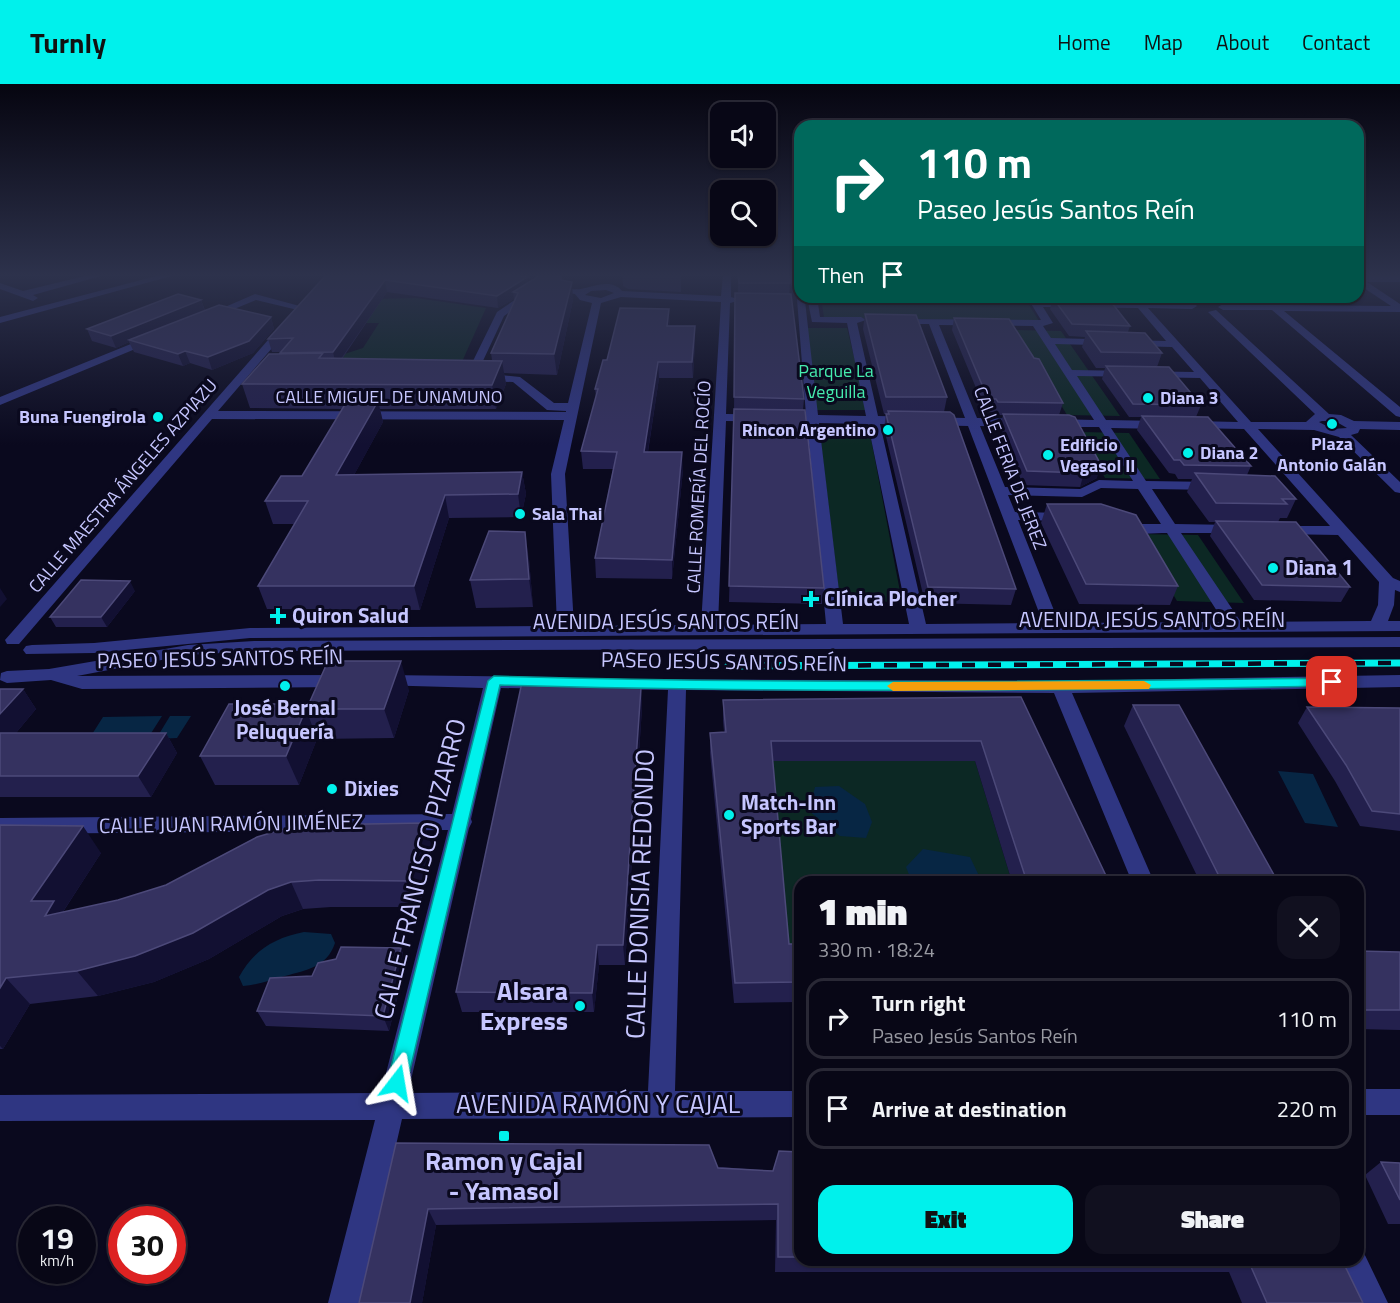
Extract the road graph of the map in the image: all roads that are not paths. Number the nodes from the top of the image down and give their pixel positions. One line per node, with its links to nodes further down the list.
1 (285, 331): 22 (street, CALLE MAESTRA ÁNGELES AZPIAZU)
2 (492, 331): 15 (street)
3 (589, 331): 20 (street)
4 (724, 331): 23 (street, CALLE ROMERÍA DEL ROCÍO)
5 (806, 331): 24 (street)
6 (854, 331): 25 (street)
7 (937, 331): 27 (street, CALLE FERIA DE JEREZ)
8 (1041, 331): 13 (street)
9 (1164, 331): 14 (street)
10 (1232, 331): 26 (street)
11 (1302, 331): 21 (street)
12 (166, 333): 19 (street)
13 (1048, 341): 14 (street); 16 (street)
14 (1176, 344): 18 (street)
15 (466, 369): 17 (street); 20 (street)
16 (1069, 372): 18 (street); 28 (street)
17 (450, 373)
18 (1203, 375): 29 (street)
19 (0, 401)
20 (570, 411): 22 (street, CALLE MIGUEL DE UNAMUNO); 51 (street)
21 (1400, 413)
22 (209, 415): 52 (street, CALLE MAESTRA ÁNGELES AZPIAZU)
23 (720, 417): 24 (street); 48 (street, CALLE ROMERÍA DEL ROCÍO)
24 (812, 419): 25 (street); 49 (street)
25 (874, 420): 27 (street); 50 (street)
26 (1320, 421): 29 (street); 31 (street)
27 (973, 422): 28 (street); 37 (street, CALLE FERIA DE JEREZ)
28 (1103, 424): 29 (street); 32 (street)
29 (1248, 426): 35 (street)
30 (1400, 426): 31 (street)
31 (1347, 429): 36 (street)
32 (1143, 485): 33 (street); 38 (street); 41 (street)
33 (1234, 486)
34 (1280, 487): 35 (street)
35 (1303, 488): 42 (street)
36 (1400, 489)
37 (1000, 491): 38 (street); 39 (street, CALLE FERIA DE JEREZ)
38 (1082, 493): 39 (street)
39 (1010, 516): 47 (street, CALLE FERIA DE JEREZ)
40 (1107, 521): 41 (street)
41 (1172, 528): 42 (street); 45 (street)
42 (1342, 531): 43 (street)
43 (1393, 584): 46 (street)
44 (1400, 626): 46 (street, AVENIDA JESÚS SANTOS REÍN)
45 (1236, 627): 46 (street, AVENIDA JESÚS SANTOS REÍN); 47 (street, AVENIDA JESÚS SANTOS REÍN)
46 (1376, 627)
47 (1053, 628): 50 (street, AVENIDA JESÚS SANTOS REÍN)
48 (709, 630): 49 (street, AVENIDA JESÚS SANTOS REÍN); 51 (street, AVENIDA JESÚS SANTOS REÍN)
49 (835, 630): 50 (street, AVENIDA JESÚS SANTOS REÍN)
50 (919, 630)
51 (566, 631): 54 (street, AVENIDA JESÚS SANTOS REÍN)
52 (7, 640): 54 (street)
53 (1400, 642): 55 (street, AVENIDA JESÚS SANTOS REÍN)
54 (32, 650): 56 (street)
55 (49, 675): 56 (street, AVENIDA JESÚS SANTOS REÍN); 57 (street, PASEO JESÚS SANTOS REÍN)
56 (3, 679)
57 (494, 681): 59 (street, PASEO JESÚS SANTOS REÍN); 61 (street, CALLE FRANCISCO PIZARRO)
58 (1400, 681): 60 (street, PASEO JESÚS SANTOS REÍN)
59 (677, 686): 60 (street, PASEO JESÚS SANTOS REÍN); 68 (street, CALLE DONISIA REDONDO)
60 (1061, 687): 63 (street)
61 (462, 822): 62 (street, CALLE JUAN RAMÓN JIMÉNEZ); 67 (street, CALLE FRANCISCO PIZARRO)
62 (0, 826)
63 (1140, 876)
64 (1364, 1102): 65 (street)
65 (1400, 1102)
66 (794, 1104): 68 (street, AVENIDA RAMÓN Y CAJAL)
67 (391, 1105): 68 (street, AVENIDA RAMÓN Y CAJAL); 69 (street, AVENIDA RAMÓN Y CAJAL); 71 (street, CALLE FRANCISCO PIZARRO)
68 (661, 1105)
69 (0, 1108)
70 (1354, 1266): 72 (street)
71 (344, 1303)
72 (1372, 1303)

